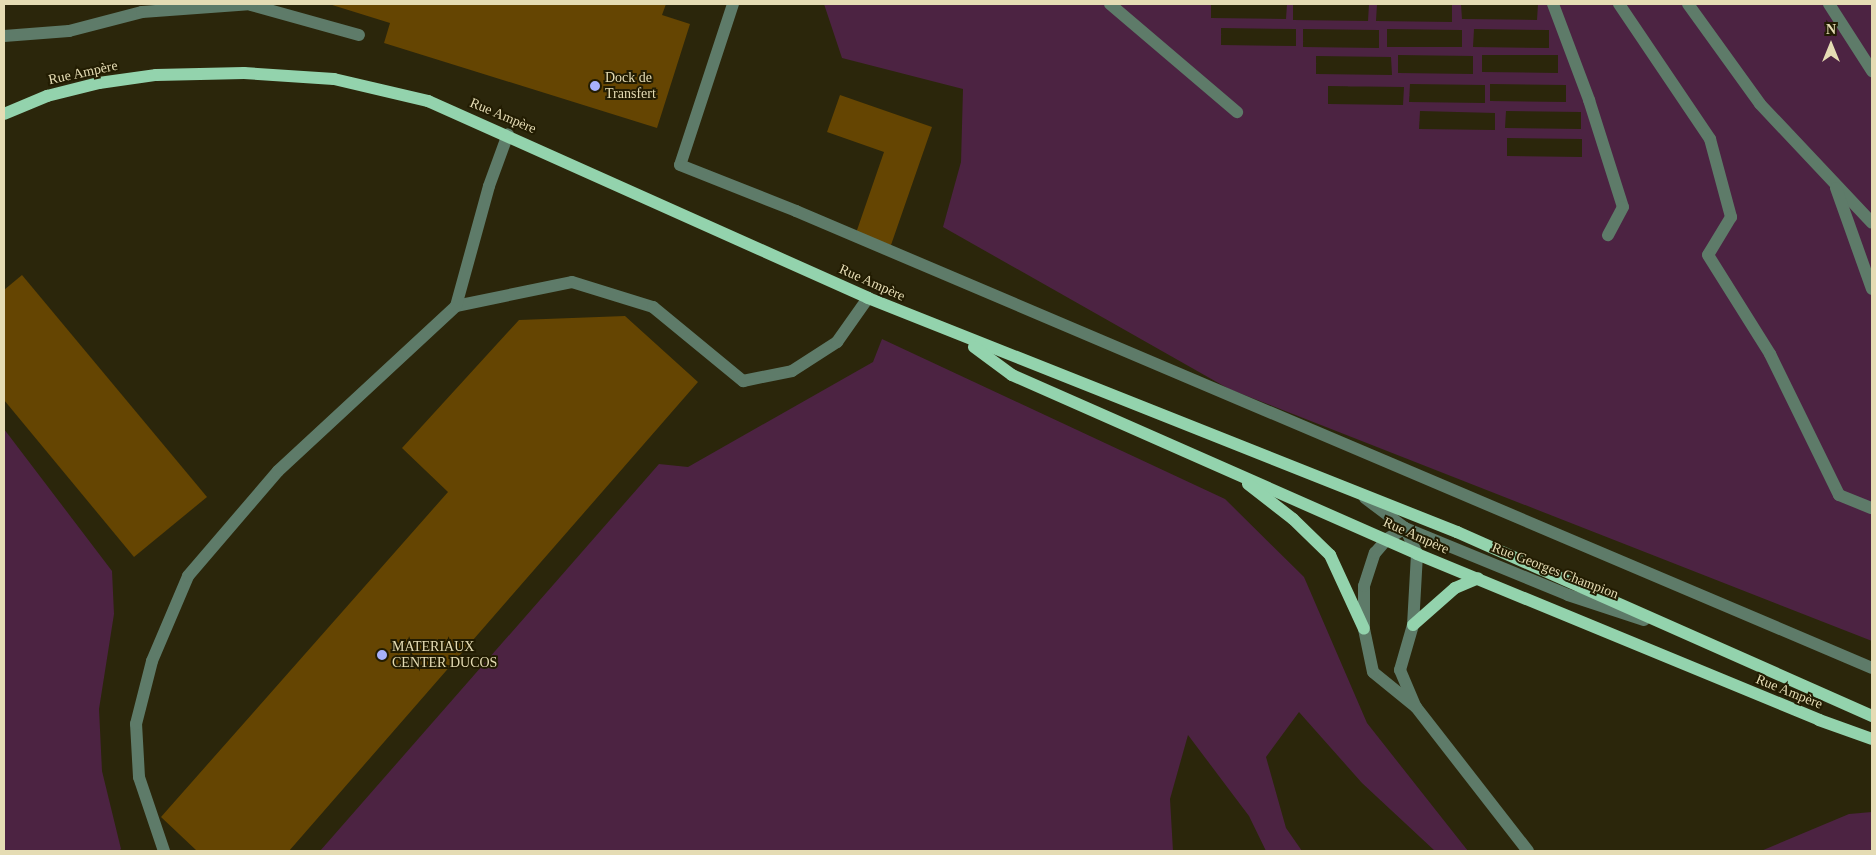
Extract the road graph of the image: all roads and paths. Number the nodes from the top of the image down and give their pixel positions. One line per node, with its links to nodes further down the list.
1 (251, 4): 8 (street); 9 (street)
2 (733, 4): 31 (street)
3 (1110, 4): 11 (street)
4 (1553, 4): 16 (street)
5 (1619, 4): 23 (street)
6 (1688, 4): 14 (street)
7 (1829, 4): 10 (street)
8 (359, 35)
9 (4, 36)
10 (1872, 72)
11 (1237, 112)
12 (4, 114): 13 (main road, Rue Ampère)
13 (508, 134): 18 (main road, Rue Ampère); 19 (street)
14 (1834, 183): 15 (street); 17 (street)
15 (1872, 223)
16 (1608, 234)
17 (1872, 289)
18 (868, 298): 19 (street); 20 (main road, Rue Ampère)
19 (456, 306): 35 (street)
20 (960, 336): 21 (main road, Rue Ampère); 22 (main road, Rue Ampère)
21 (1230, 471): 25 (main road, Rue Ampère); 29 (main road)
22 (1355, 491): 24 (street, Rue Georges Champion); 30 (main road, Rue Ampère)
23 (1872, 508)
24 (1405, 528): 25 (street, Rue Georges Champion); 26 (street, Rue Georges Champion); 30 (street, Rue Georges Champion)
25 (1387, 539): 26 (main road, Rue Ampère); 29 (street, Rue Georges Champion)
26 (1417, 554): 27 (main road, Rue Ampère); 28 (street, Rue Georges Champion)
27 (1478, 578): 28 (main road); 34 (main road, Rue Ampère)
28 (1413, 625): 32 (street, Rue Georges Champion)
29 (1364, 629): 32 (street, Rue Georges Champion)
30 (1696, 637): 33 (main road, Rue Ampère)
31 (1872, 668)
32 (1416, 707): 36 (street, Rue Georges Champion)
33 (1872, 716)
34 (1872, 739)
35 (164, 851)
36 (1528, 851)

